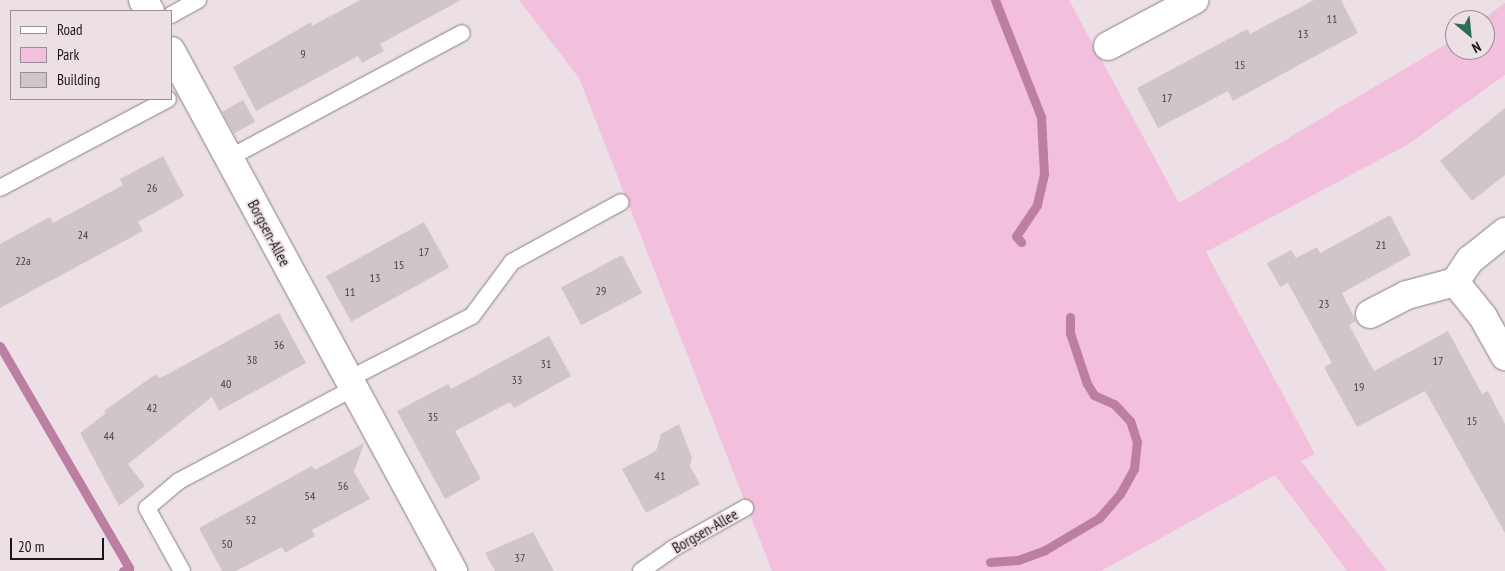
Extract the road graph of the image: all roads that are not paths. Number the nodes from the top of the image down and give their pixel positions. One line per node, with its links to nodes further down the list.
1 (198, 0): 3 (lane)
2 (1194, 0): 5 (street)
3 (172, 13)
4 (462, 33): 9 (lane)
5 (1108, 46)
6 (172, 60): 7 (street, Borgsen-Allee)
7 (176, 94): 9 (street, Borgsen-Allee)
8 (165, 100): 10 (lane)
9 (229, 158): 16 (street, Borgsen-Allee)
10 (0, 188)
11 (621, 202): 16 (lane)
12 (1505, 232): 13 (street)
13 (1454, 282): 14 (street); 15 (street)
14 (1370, 314)
15 (1505, 356)
16 (350, 384): 18 (lane); 19 (street, Borgsen-Allee)
17 (745, 508): 20 (lane, Borgsen-Allee)
18 (182, 571)
19 (453, 571)
20 (641, 571)

